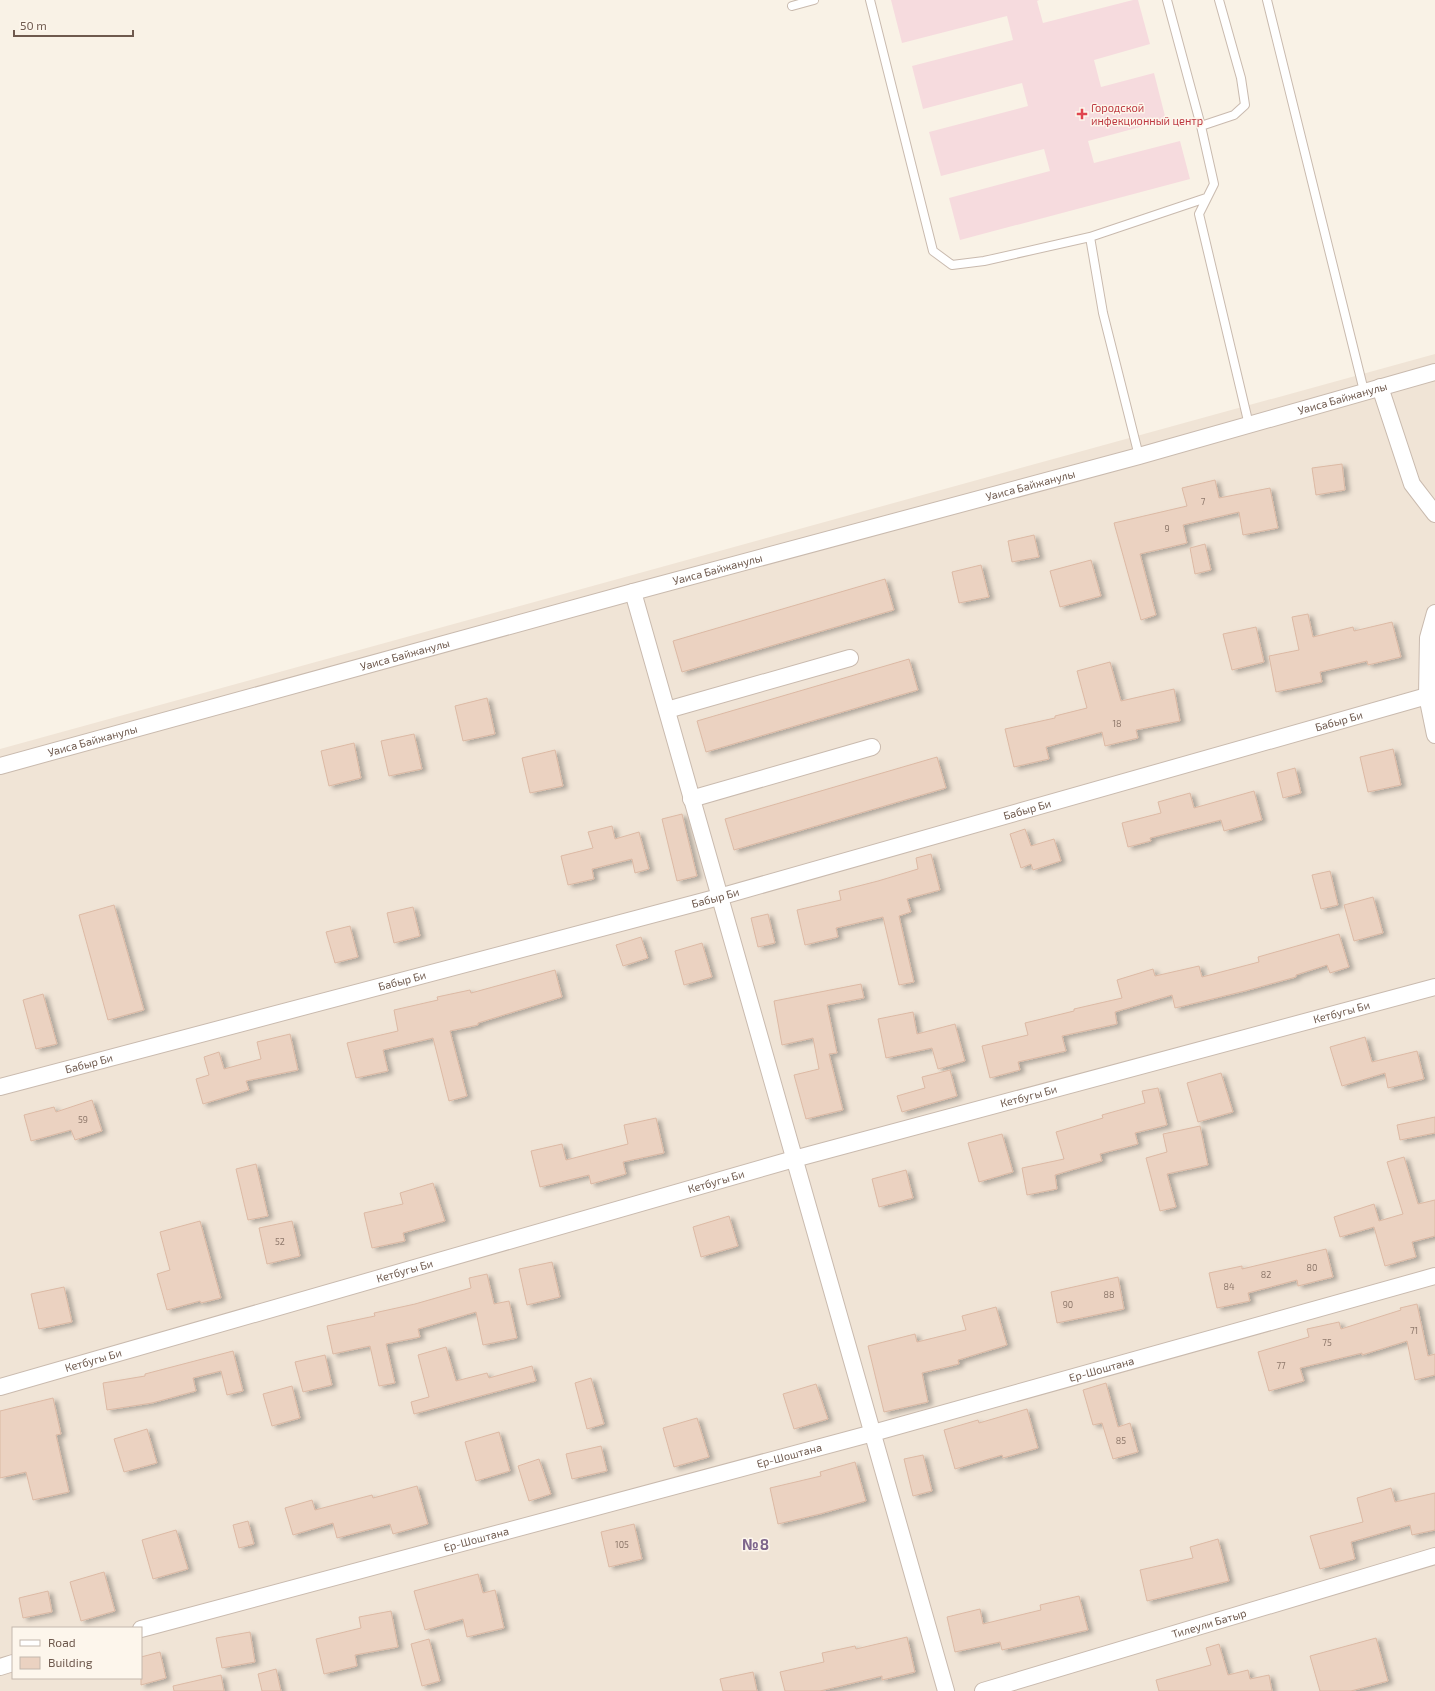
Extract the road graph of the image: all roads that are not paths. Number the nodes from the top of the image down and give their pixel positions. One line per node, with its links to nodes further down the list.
1 (814, 0): 6 (lane)
2 (870, 0): 9 (lane)
3 (1167, 0): 7 (lane)
4 (1220, 0): 7 (lane)
5 (1267, 0): 12 (lane)
6 (792, 6)
7 (1201, 126): 8 (lane)
8 (1206, 198): 9 (lane); 13 (lane)
9 (1090, 237): 14 (lane)
10 (1435, 372): 11 (street, Уаиса Байжанулы)
11 (1380, 387): 12 (street, Уаиса Байжанулы); 15 (street)
12 (1364, 391): 13 (street, Уаиса Байжанулы)
13 (1249, 425): 14 (street, Уаиса Байжанулы)
14 (1139, 456): 16 (street, Уаиса Байжанулы)
15 (1435, 514)
16 (633, 592): 20 (street); 23 (street, Уаиса Байжанулы)
17 (1435, 613): 19 (street)
18 (850, 658): 20 (street)
19 (1428, 696): 21 (street); 25 (street, Бабыр Би)
20 (667, 710): 24 (street)
21 (1435, 735)
22 (872, 747): 24 (street)
23 (0, 766)
24 (691, 799): 25 (street)
25 (719, 897): 27 (street, Бабыр Би); 28 (street)
26 (1435, 987): 28 (street, Кетбугы Би)
27 (0, 1087)
28 (794, 1160): 30 (street, Кетбугы Би); 31 (street)
29 (1435, 1276): 31 (street, Ер-Шоштана)
30 (0, 1387)
31 (873, 1433): 33 (street, Ер-Шоштана); 36 (street)
32 (1435, 1556): 37 (street, Тилеули Батыр)
33 (142, 1629)
34 (12, 1663): 35 (street)
35 (0, 1667)
36 (946, 1691)
37 (983, 1691)

